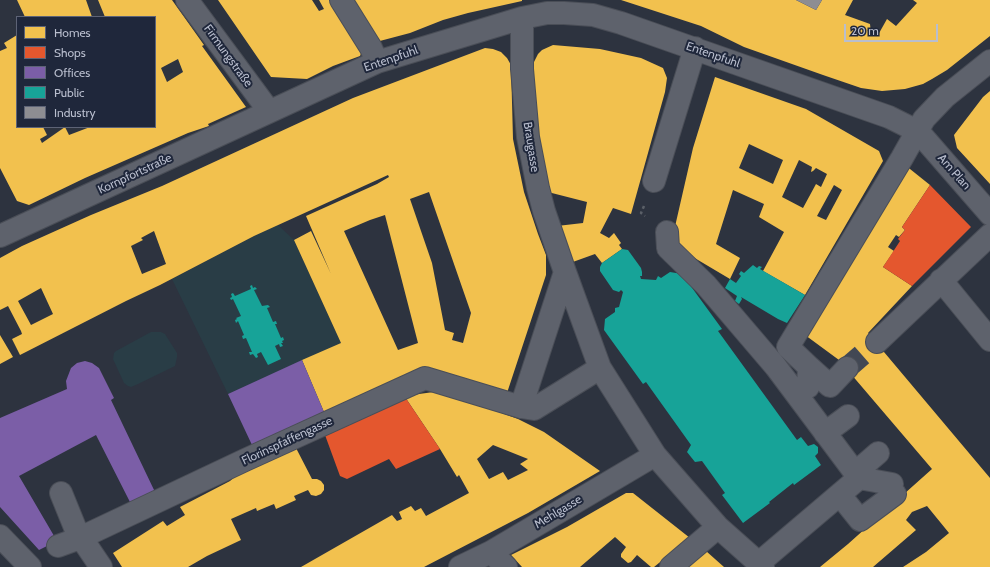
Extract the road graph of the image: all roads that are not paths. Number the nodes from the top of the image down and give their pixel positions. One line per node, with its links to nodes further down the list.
1 (187, 0): 8 (street, Firmungstraße)
2 (341, 0): 7 (street)
3 (595, 8): 4 (street, Entenpfuhl); 5 (street, Entenpfuhl)
4 (522, 18): 7 (street, Entenpfuhl); 15 (street, Braugasse)
5 (695, 48): 9 (street, Entenpfuhl); 10 (street)
6 (990, 60): 9 (street)
7 (377, 62): 8 (street, Entenpfuhl)
8 (269, 111): 12 (street, Kornpfortstraße)
9 (916, 132): 11 (street, Am Plan); 19 (street)
10 (654, 181)
11 (990, 214)
12 (2, 231)
13 (668, 232): 19 (street)
14 (990, 235): 16 (street)
15 (565, 272): 20 (street, Braugasse); 23 (street)
16 (942, 280): 17 (street); 18 (street)
17 (990, 340)
18 (877, 342)
19 (781, 359): 22 (street); 22 (street)
20 (600, 368): 23 (street, Florinspfaffengasse); 26 (street, Braugasse)
21 (847, 368): 22 (street)
22 (814, 400): 24 (street); 27 (street)
23 (521, 407): 32 (street, Florinspfaffengasse)
24 (848, 416)
25 (878, 453): 27 (street)
26 (655, 455): 30 (street, Braugasse); 34 (street, Mehlgasse)
27 (857, 475): 29 (street); 29 (street)
28 (61, 493): 32 (street)
29 (840, 495): 35 (street)
30 (718, 527): 35 (street, Braugasse); 40 (street)
31 (0, 536): 36 (street)
32 (80, 538): 33 (street, Florinspfaffengasse); 37 (street)
33 (58, 546)
34 (491, 552): 38 (street, Mehlgasse); 39 (street)
35 (761, 565)
36 (30, 567)
37 (101, 567)
38 (460, 567)
39 (506, 567)
40 (671, 567)

